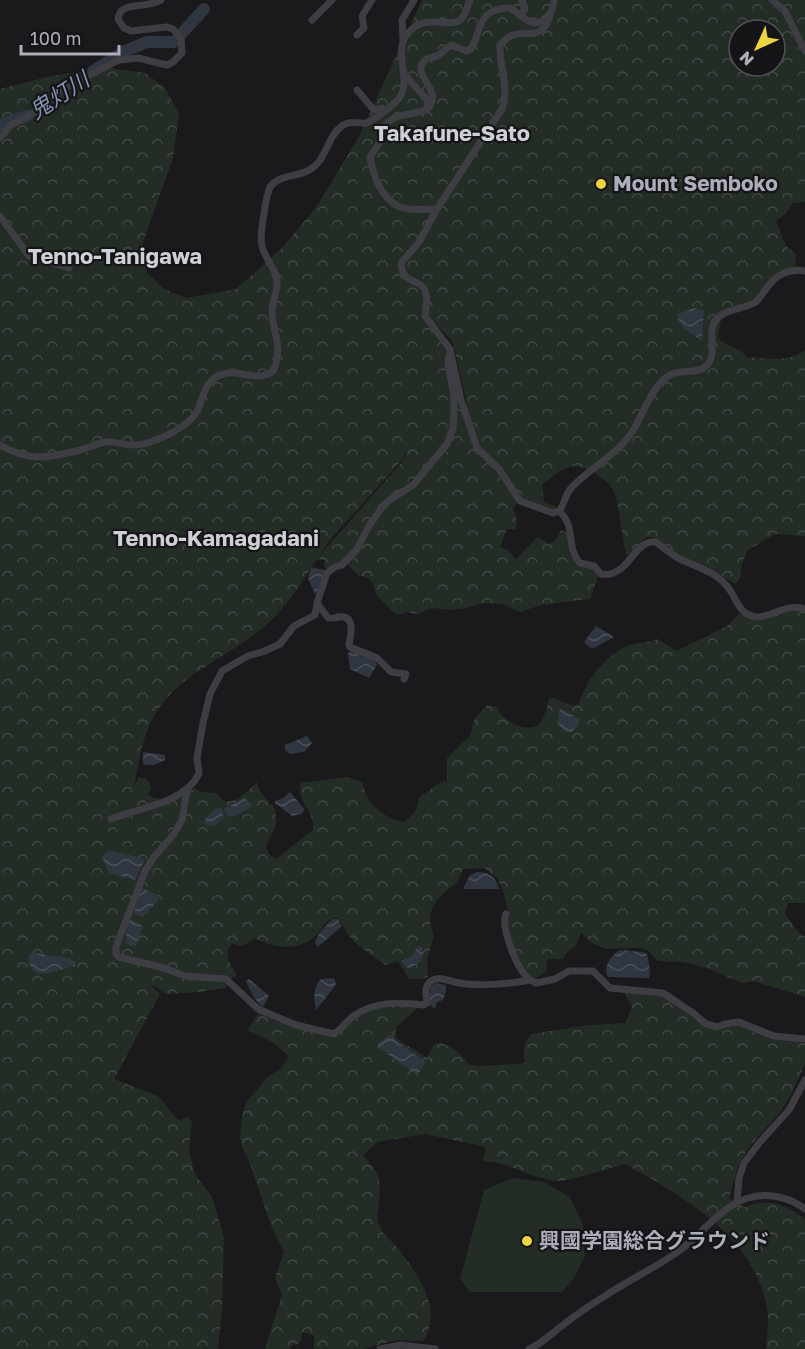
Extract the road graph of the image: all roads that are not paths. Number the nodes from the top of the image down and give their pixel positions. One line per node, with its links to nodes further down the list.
1 (161, 0): 19 (street)
2 (332, 0): 11 (street)
3 (372, 0): 12 (street)
4 (414, 0): 13 (street)
5 (470, 0): 13 (street)
6 (522, 0): 10 (street)
7 (554, 0): 9 (street)
8 (772, 0): 14 (street)
9 (552, 11): 10 (street); 20 (street)
10 (520, 16): 18 (street)
11 (312, 20)
12 (357, 35)
13 (403, 41): 15 (street)
14 (805, 51)
15 (403, 72): 17 (street); 18 (street)
16 (357, 90): 17 (street)
17 (384, 111): 25 (street)
18 (424, 111): 20 (street)
19 (0, 138)
20 (437, 209): 24 (street)
21 (0, 216): 22 (street)
22 (69, 268)
23 (805, 271): 26 (street)
24 (450, 349): 26 (street); 27 (street)
25 (0, 445)
26 (559, 511): 28 (street)
27 (317, 603): 29 (street); 30 (street)
28 (805, 609)
29 (404, 680)
30 (188, 790): 31 (street); 33 (street)
31 (111, 819)
32 (506, 914): 33 (street)
33 (529, 980): 34 (street)
34 (805, 1039)
35 (805, 1080): 36 (street)
36 (736, 1203): 37 (street); 40 (street)
37 (805, 1209)
38 (380, 1349): 39 (street)
39 (435, 1349)
40 (529, 1349)

